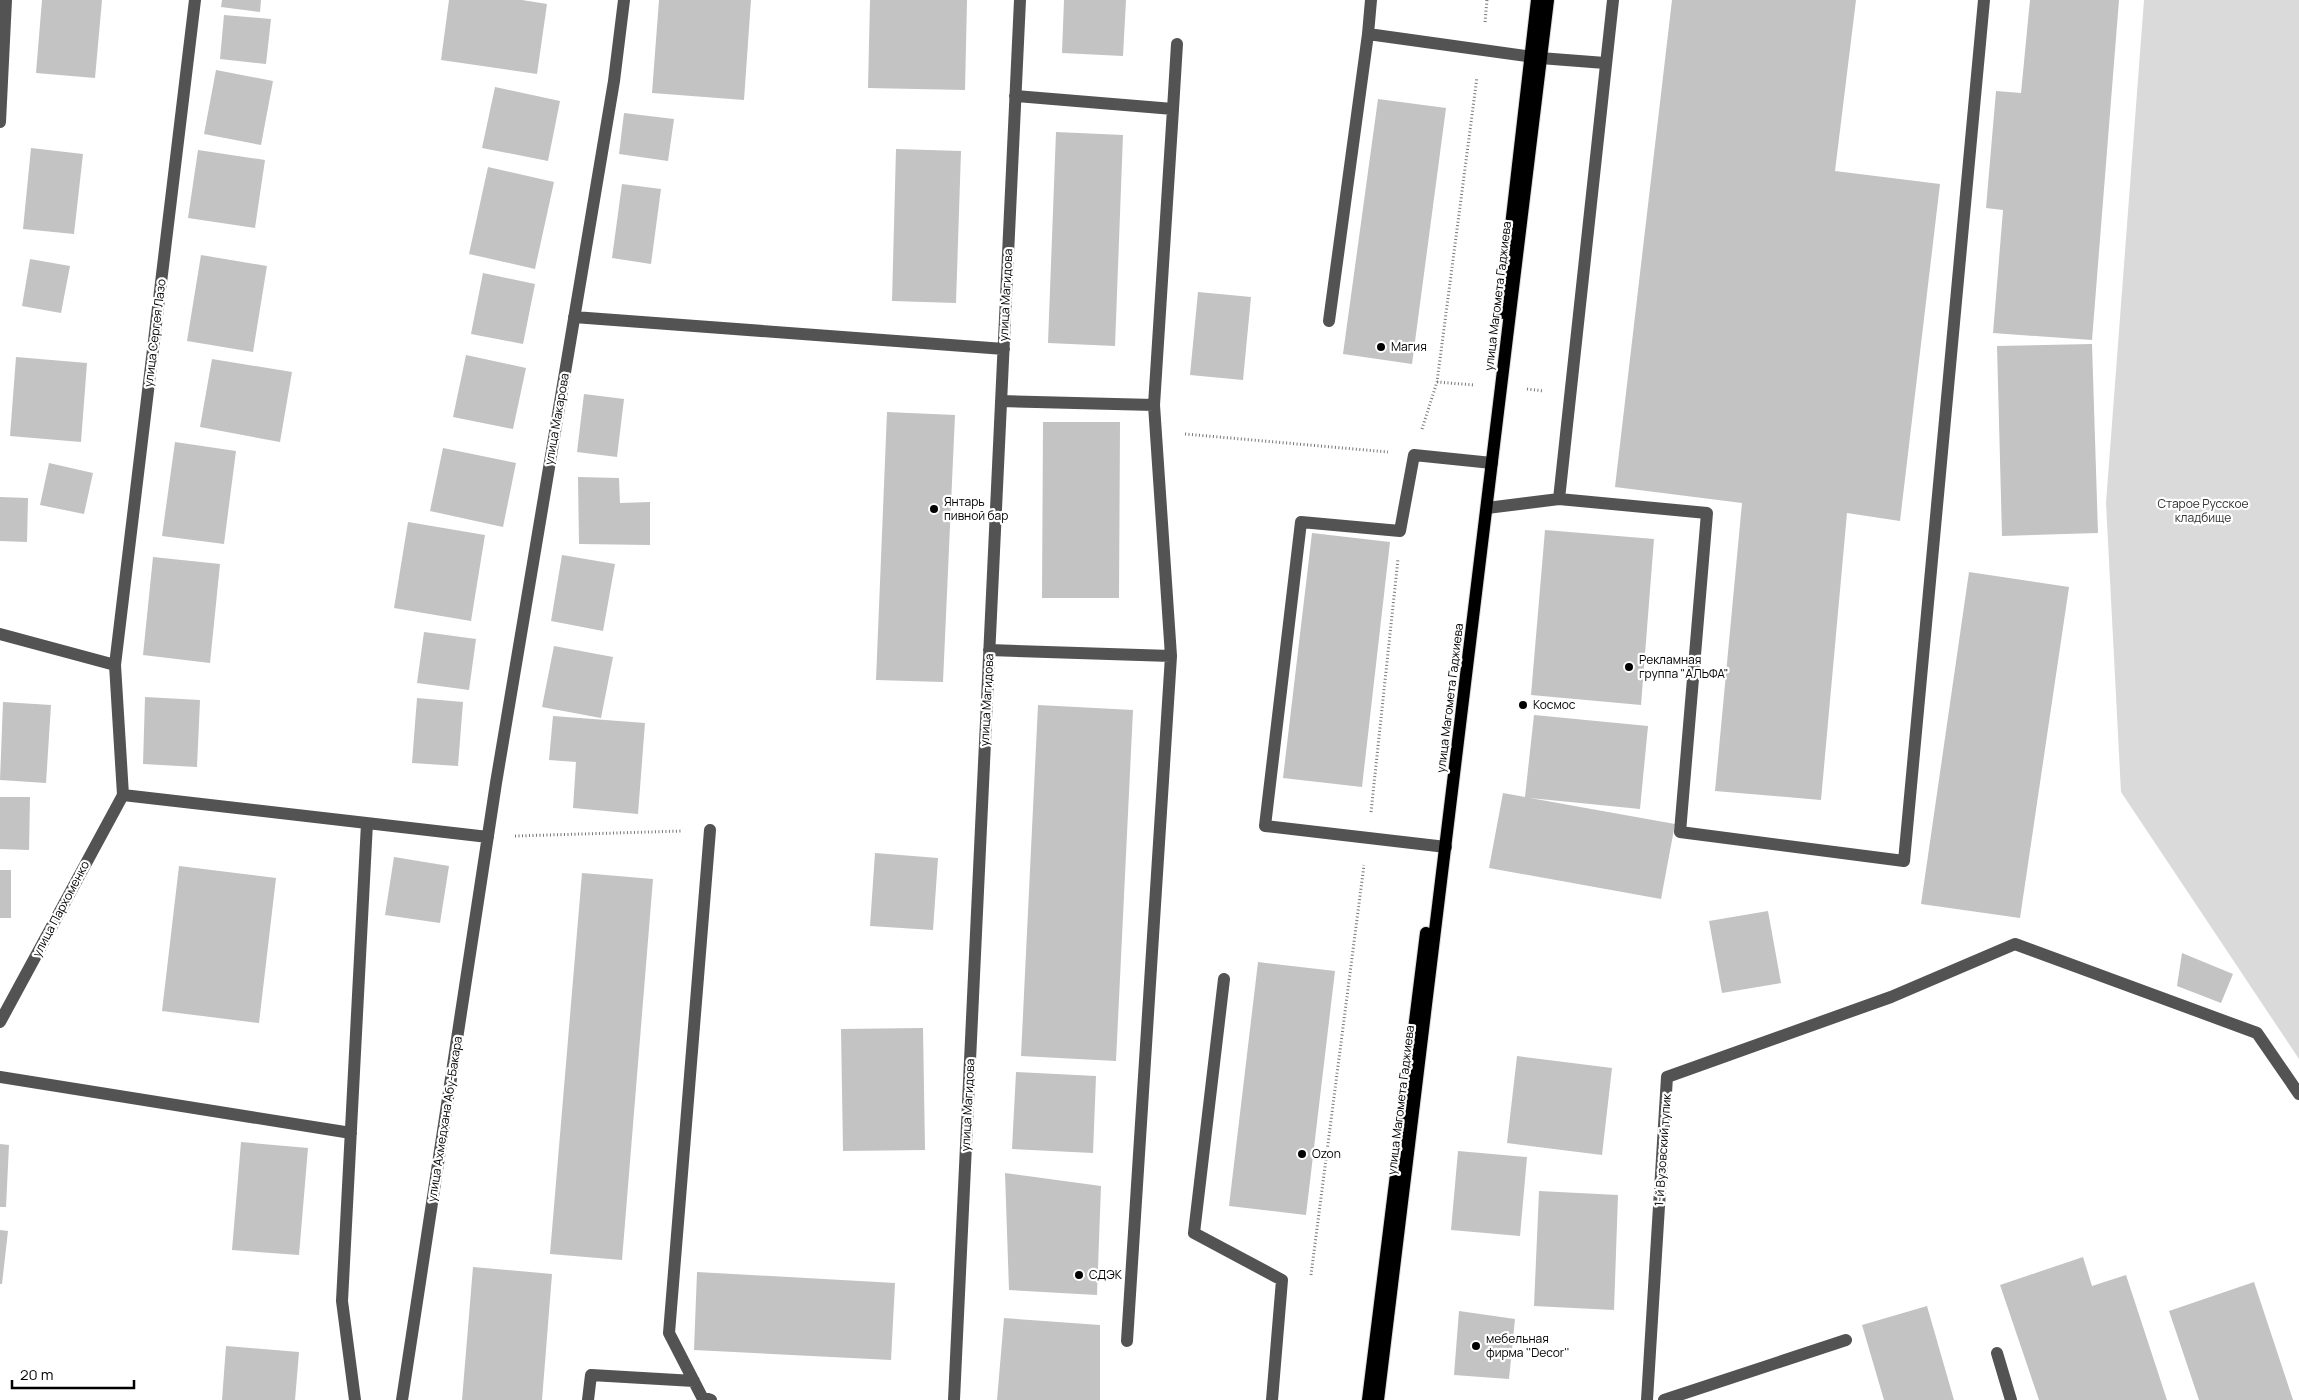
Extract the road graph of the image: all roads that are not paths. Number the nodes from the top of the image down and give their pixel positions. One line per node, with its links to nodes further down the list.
1 (6, 0): 16 (street)
2 (195, 0): 28 (street, улица Сергея Лазо)
3 (624, 0): 17 (street, улица Макарова)
4 (1020, 0): 14 (street, улица Магидова)
5 (1371, 0): 10 (street)
6 (1538, 0): 12 (main road, улица Магомета Гаджиева)
7 (1548, 0): 12 (main road, улица Магомета Гаджиева)
8 (1613, 0): 13 (street)
9 (1984, 0): 23 (street)
10 (1368, 34): 12 (street); 18 (street)
11 (1177, 44): 15 (street)
12 (1535, 57): 13 (street); 22 (main road, улица Магомета Гаджиева)
13 (1605, 63): 23 (street)
14 (1015, 96): 15 (street); 19 (street, улица Магидова)
15 (1173, 109): 21 (street)
16 (0, 122)
17 (574, 317): 19 (street); 32 (street, улица Макарова)
18 (1329, 321)
19 (1004, 349): 20 (street, улица Магидова)
20 (1001, 402): 21 (street); 26 (street, улица Магидова)
21 (1154, 405): 27 (street)
22 (1488, 462): 24 (main road, улица Магомета Гаджиева); 33 (main road, улица Магомета Гаджиева); 33 (street)
23 (1559, 499): 24 (street)
24 (1487, 508): 33 (main road, улица Магомета Гаджиева)
25 (0, 634): 28 (street)
26 (989, 650): 27 (street); 47 (street, улица Магидова)
27 (1171, 656): 40 (street)
28 (116, 665): 29 (street, улица Сергея Лазо)
29 (123, 795): 30 (street); 35 (street, улица Пархоменко)
30 (367, 823): 32 (street); 38 (street)
31 (710, 830): 42 (street)
32 (488, 837): 44 (street, улица Ахмедхана Абу-Бакара)
33 (1441, 846): 49 (main road, улица Магомета Гаджиева); 50 (main road, улица Магомета Гаджиева)
34 (1224, 979): 48 (street)
35 (0, 1022)
36 (0, 1077): 38 (street)
37 (2299, 1094): 51 (street, 1-й Вузовский тупик)
38 (351, 1133): 43 (street)
39 (1846, 1340): 52 (street)
40 (1126, 1341)
41 (1997, 1353): 53 (street)
42 (694, 1381): 45 (street); 46 (street)
43 (355, 1400)
44 (402, 1400)
45 (588, 1400)
46 (711, 1400)
47 (954, 1400)
48 (1272, 1400)
49 (1368, 1400)
50 (1378, 1400)
51 (1647, 1400)
52 (1664, 1400)
53 (2011, 1400)

